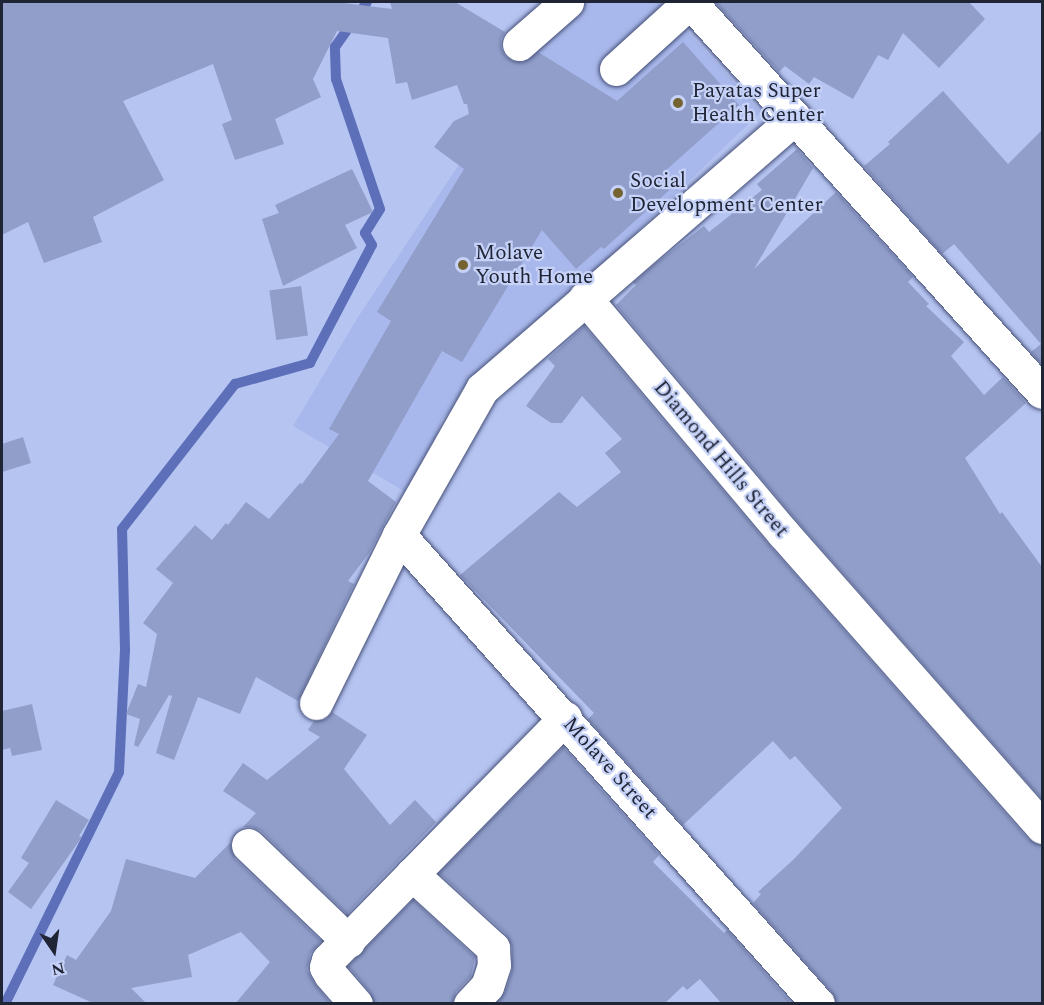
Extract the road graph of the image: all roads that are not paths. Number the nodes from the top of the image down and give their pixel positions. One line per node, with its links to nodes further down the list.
1 (567, 2): 3 (street)
2 (690, 2): 4 (street); 5 (street)
3 (519, 44)
4 (616, 69)
5 (795, 118): 6 (street); 7 (street)
6 (585, 298): 8 (street); 11 (street, Diamond Hills Street)
7 (1042, 392)
8 (399, 535): 9 (street); 10 (street, Molave Street)
9 (316, 704)
10 (565, 718): 13 (street); 17 (street, Molave Street)
11 (1042, 827)
12 (248, 845): 14 (street)
13 (412, 874): 14 (street); 16 (street)
14 (348, 940): 15 (street)
15 (356, 1004)
16 (470, 1004)
17 (818, 1004)

